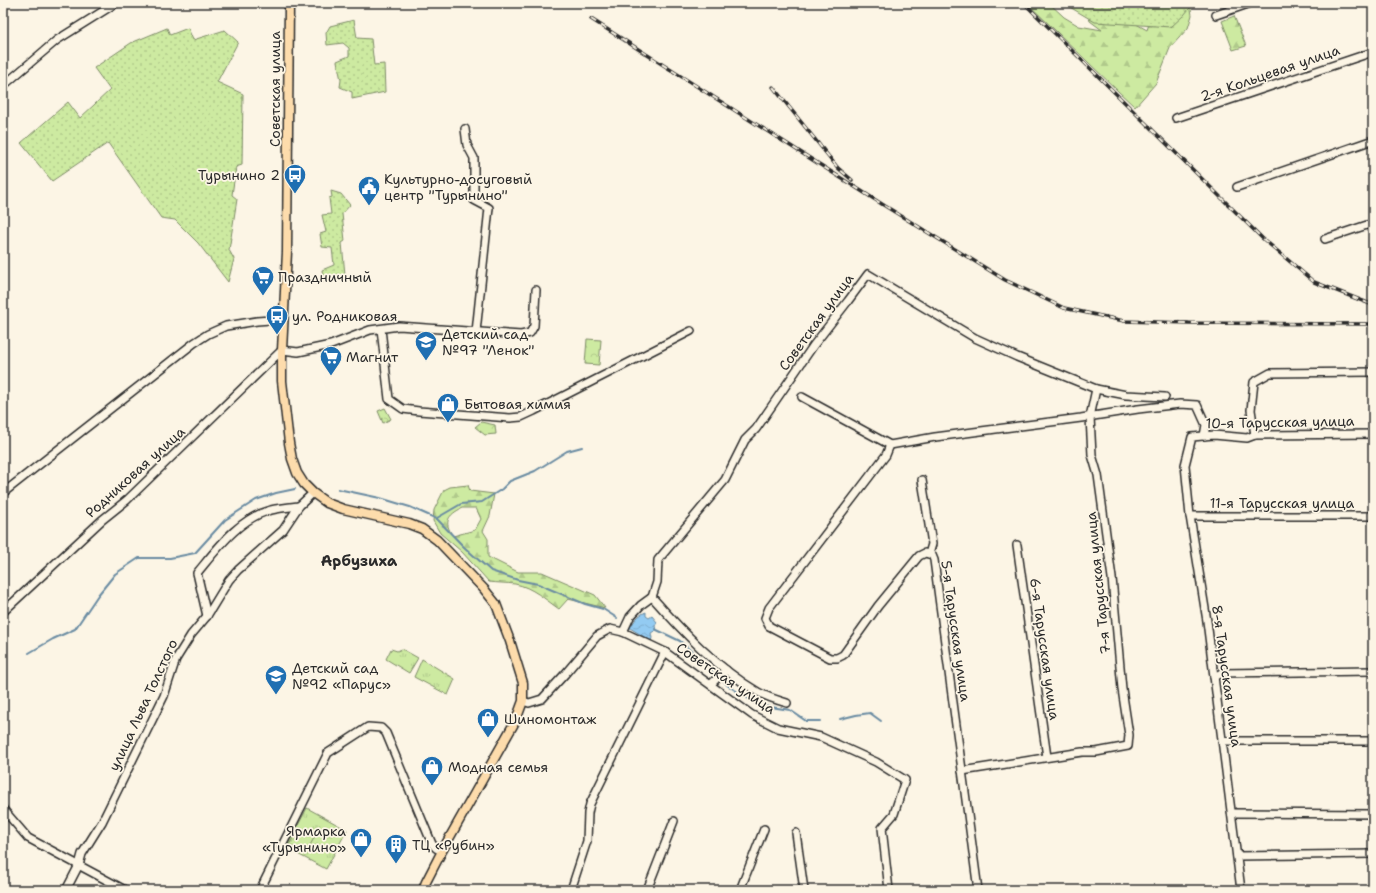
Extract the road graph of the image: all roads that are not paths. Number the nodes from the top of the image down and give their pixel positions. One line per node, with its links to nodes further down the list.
1 (116, 3): 6 (street)
2 (289, 3): 14 (main road, Советская улица)
3 (1252, 3): 4 (street)
4 (1216, 15)
5 (1373, 52): 7 (street, 2-я Кольцевая улица)
6 (3, 86)
7 (1176, 118)
8 (465, 129): 16 (street)
9 (1373, 140): 10 (street)
10 (1237, 187)
11 (1373, 223): 12 (street)
12 (1325, 239)
13 (536, 290): 16 (street)
14 (284, 319): 18 (main road, Советская улица); 30 (street)
15 (381, 328): 16 (street); 17 (street); 18 (street)
16 (476, 332)
17 (691, 332)
18 (282, 350): 31 (main road, Советская улица); 38 (street, Родниковая улица)
19 (1373, 372): 25 (street)
20 (1096, 389): 22 (street, Советская улица); 23 (street, 7-я Тарусская улица); 37 (street, Советская улица)
21 (802, 397): 27 (street)
22 (1165, 397)
23 (1090, 417): 26 (street); 27 (street); 50 (street, 7-я Тарусская улица)
24 (1373, 434): 25 (street, 10-я Тарусская улица)
25 (1255, 435): 26 (street, 10-я Тарусская улица)
26 (1204, 436): 28 (street, 10-я Тарусская улица)
27 (890, 445): 36 (street, 5-я Тарусская улица)
28 (1185, 465): 33 (street, 8-я Тарусская улица)
29 (922, 480): 36 (street)
30 (3, 493)
31 (313, 493): 32 (street, улица Льва Толстого); 46 (main road, Советская улица)
32 (299, 506): 39 (street, улица Льва Толстого); 39 (street)
33 (1190, 516): 34 (street, 11-я Тарусская улица); 44 (street, 8-я Тарусская улица)
34 (1373, 516)
35 (1017, 545): 50 (street, 6-я Тарусская улица)
36 (929, 554): 51 (street, 5-я Тарусская улица)
37 (652, 597): 40 (street); 42 (street, Советская улица)
38 (3, 612)
39 (207, 616): 61 (street, улица Льва Толстого)
40 (623, 632): 41 (street, Советская улица); 46 (street, Советская улица)
41 (665, 652): 45 (street, Советская улица); 66 (street, Советская улица)
42 (726, 670): 45 (street); 47 (street, Советская улица)
43 (1373, 671): 44 (street)
44 (1214, 677): 48 (street, 8-я Тарусская улица)
45 (711, 684): 70 (street, Советская улица)
46 (523, 701): 58 (main road, Советская улица)
47 (786, 703)
48 (1222, 741): 49 (street); 53 (street, 8-я Тарусская улица)
49 (1373, 741)
50 (1047, 757): 51 (street)
51 (962, 771): 71 (street, 5-я Тарусская улица)
52 (3, 809): 61 (street)
53 (1232, 813): 54 (street); 60 (street, 8-я Тарусская улица)
54 (1373, 814)
55 (674, 821): 67 (street)
56 (764, 829): 68 (street)
57 (796, 833): 69 (street)
58 (442, 851): 64 (street); 65 (main road, Советская улица)
59 (1373, 854): 60 (street)
60 (1237, 856): 72 (street, 8-я Тарусская улица)
61 (79, 865): 62 (street, улица Льва Толстого); 63 (street)
62 (66, 890)
63 (125, 890)
64 (260, 890)
65 (423, 890)
66 (571, 890)
67 (647, 890)
68 (740, 890)
69 (804, 890)
70 (889, 890)
71 (978, 890)
72 (1241, 890)

